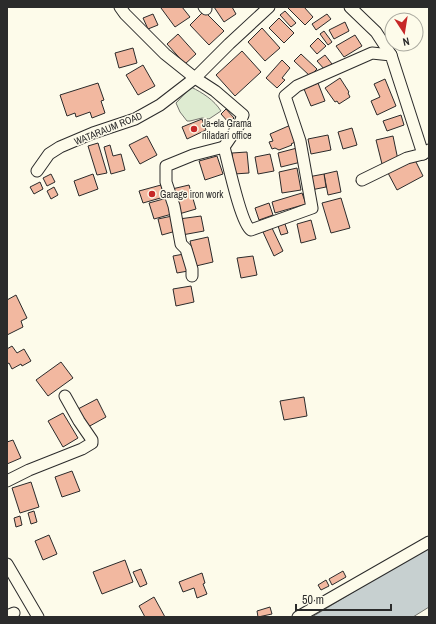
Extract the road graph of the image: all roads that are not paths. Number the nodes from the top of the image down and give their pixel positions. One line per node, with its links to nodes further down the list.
1 (120, 7): 5 (street)
2 (269, 7): 5 (street, WATARAUM ROAD)
3 (350, 7): 4 (street)
4 (391, 55): 6 (street); 7 (street)
5 (195, 78): 6 (street); 8 (street, WATARAUM ROAD)
6 (224, 147): 10 (street)
7 (427, 155): 9 (street)
8 (37, 170)
9 (362, 180)
10 (192, 276)
11 (65, 396): 12 (street)
12 (7, 481)
13 (429, 542): 16 (street)
14 (7, 564): 15 (street)
15 (38, 617)
16 (298, 617)

